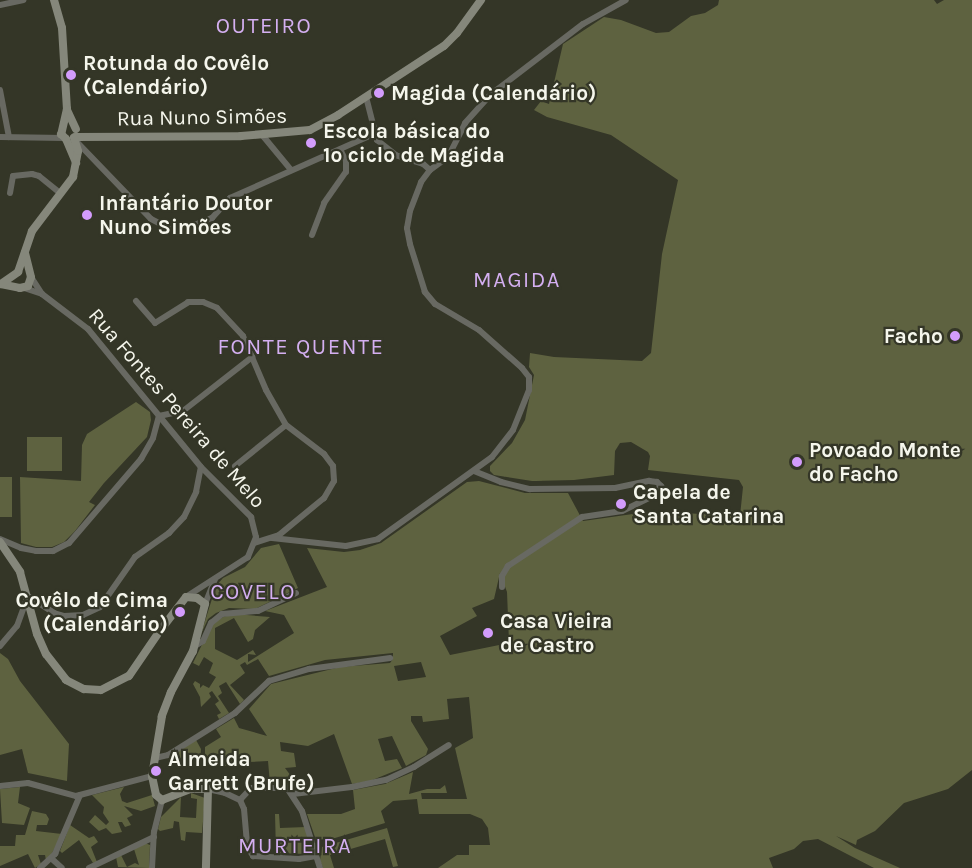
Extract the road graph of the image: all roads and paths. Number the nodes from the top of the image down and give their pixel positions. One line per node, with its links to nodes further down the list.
1 (22, 0): 5 (street)
2 (54, 0): 11 (street)
3 (481, 0): 7 (street, Rua Nuno Simões)
4 (626, 0): 19 (street)
5 (0, 5)
6 (0, 90): 8 (street)
7 (366, 97): 10 (street); 12 (street, Rua Nuno Simões)
8 (5, 114): 9 (street); 14 (street)
9 (0, 124)
10 (374, 134): 16 (street); 19 (street)
11 (71, 136): 14 (street); 15 (street, Rua Nuno Simões); 15 (street); 17 (street); 17 (street); 18 (street)
12 (263, 136): 15 (street, Rua Nuno Simões); 18 (street)
13 (0, 137): 14 (street)
14 (9, 137)
15 (90, 137)
16 (340, 149): 18 (street); 22 (street)
17 (76, 163): 21 (street)
18 (291, 170)
19 (429, 170): 35 (street)
20 (10, 193): 21 (street)
21 (61, 194): 23 (street)
22 (312, 235)
23 (25, 253): 24 (street); 25 (street, Rua Fontes Pereira de Melo)
24 (16, 273): 25 (street); 26 (street, Rua Fontes Pereira de Melo); 27 (street)
25 (29, 275): 27 (street); 28 (street, Rua Fontes Pereira de Melo)
26 (0, 284): 27 (street, Rua Fontes Pereira de Melo)
27 (20, 287): 28 (street, Rua Fontes Pereira de Melo)
28 (42, 294): 31 (street, Rua Fontes Pereira de Melo)
29 (136, 301): 30 (street)
30 (252, 357): 31 (street); 32 (street)
31 (159, 416): 34 (street, Rua Fontes Pereira de Melo); 37 (street)
32 (286, 425): 33 (street); 36 (street)
33 (235, 466)
34 (201, 467): 38 (street, Rua Fontes Pereira de Melo); 42 (street)
35 (474, 471): 36 (street); 40 (street)
36 (272, 538): 38 (street)
37 (0, 540): 42 (street, Rua Fontes Pereira de Melo)
38 (255, 543): 39 (street, Rua Fontes Pereira de Melo)
39 (216, 579): 43 (street, Rua Fontes Pereira de Melo); 44 (street)
40 (502, 587)
41 (296, 593): 46 (street)
42 (28, 596): 43 (street, Rua Fontes Pereira de Melo); 45 (street)
43 (186, 597): 44 (street)
44 (205, 604): 46 (street)
45 (0, 646)
46 (195, 646): 49 (street)
47 (390, 658): 49 (street)
48 (449, 745): 53 (street)
49 (155, 758): 50 (street)
50 (152, 776): 54 (street); 55 (street)
51 (0, 786): 54 (street)
52 (208, 789): 55 (street); 56 (street); 64 (street)
53 (293, 794): 56 (street); 58 (street)
54 (80, 795): 59 (street)
55 (162, 800): 57 (street)
56 (240, 800): 58 (street)
57 (154, 837): 62 (street); 63 (street)
58 (316, 856): 65 (street)
59 (52, 859): 60 (street); 61 (street)
60 (40, 868)
61 (63, 868)
62 (89, 868)
63 (152, 868)
64 (206, 868)
65 (320, 868)

